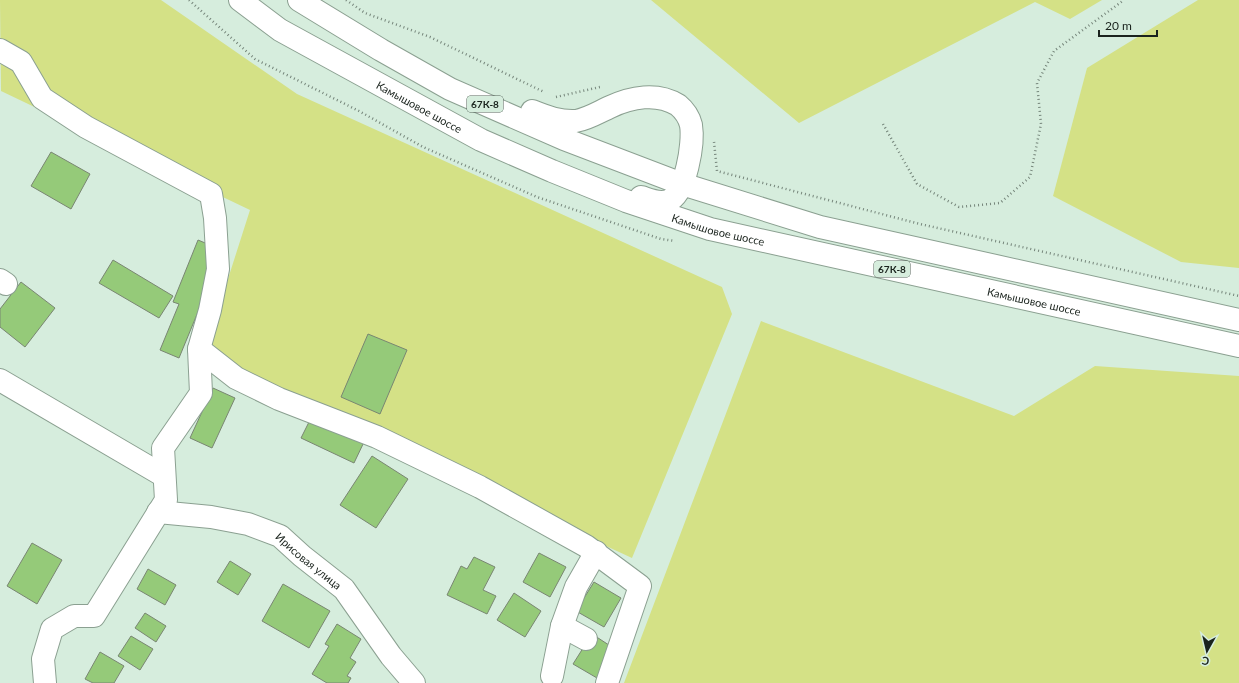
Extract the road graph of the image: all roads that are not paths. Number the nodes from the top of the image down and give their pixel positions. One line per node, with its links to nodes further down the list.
1 (240, 0): 5 (main road, Камышовое шоссе / 67К-8)
2 (299, 0): 4 (main road, 67К-8)
3 (0, 50): 9 (main road)
4 (450, 89): 6 (main road, 67К-8); 6 (main road)
5 (552, 171): 6 (main road); 8 (main road, Камышовое шоссе / 67К-8)
6 (682, 184): 7 (main road, 67К-8)
7 (1239, 320)
8 (1239, 346)
9 (199, 349): 11 (main road); 13 (main road)
10 (0, 380): 11 (main road)
11 (164, 476): 12 (main road)
12 (158, 512): 17 (main road); 18 (main road, Ирисовая улица)
13 (596, 552): 14 (main road); 19 (main road)
14 (562, 626): 15 (main road); 16 (main road)
15 (586, 639)
16 (552, 676)
17 (45, 683)
18 (414, 683)
19 (607, 683)

